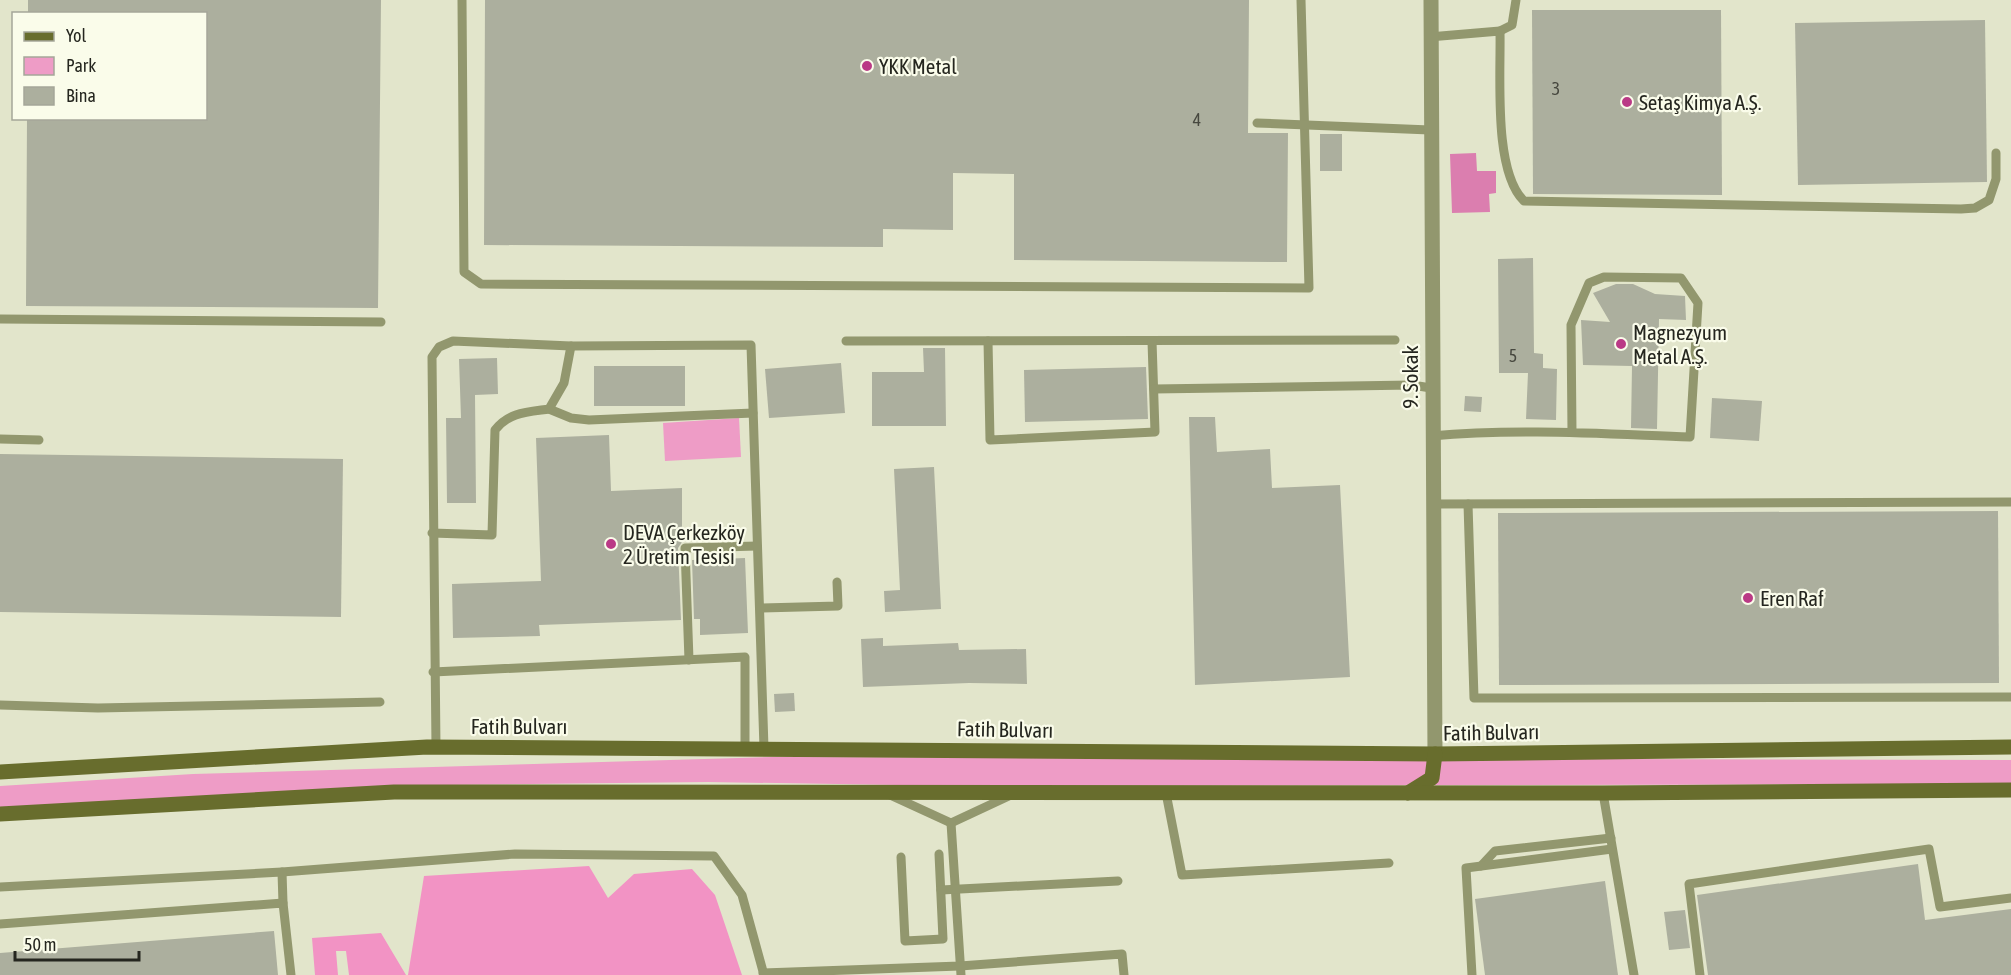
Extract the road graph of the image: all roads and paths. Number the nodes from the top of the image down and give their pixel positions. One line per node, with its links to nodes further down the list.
1 (462, 0): 8 (lane)
2 (1301, 0): 8 (lane)
3 (1434, 0): 6 (street, 9. Sokak)
4 (1516, 0): 5 (lane)
5 (1500, 31): 6 (lane); 10 (lane)
6 (1429, 37): 9 (street, 9. Sokak)
7 (1257, 123): 8 (lane)
8 (1304, 125): 9 (lane)
9 (1430, 130): 18 (street, 9. Sokak)
10 (1996, 153)
11 (0, 319): 12 (lane)
12 (381, 322)
13 (1152, 340): 14 (lane); 16 (lane); 19 (lane)
14 (1395, 340)
15 (846, 341): 16 (lane)
16 (988, 341): 19 (lane)
17 (571, 346): 20 (lane); 21 (lane); 29 (lane)
18 (1431, 388): 19 (lane); 23 (street, 9. Sokak)
19 (1154, 389)
20 (549, 410): 21 (lane); 29 (lane)
21 (753, 413): 30 (lane)
22 (1572, 432): 22 (lane); 23 (lane)
23 (1431, 436): 27 (street, 9. Sokak)
24 (0, 439): 25 (lane)
25 (39, 440)
26 (2011, 502): 28 (lane)
27 (1432, 504): 28 (lane); 42 (street, 9. Sokak)
28 (1468, 504): 35 (lane)
29 (432, 533): 34 (lane)
30 (758, 546): 32 (lane); 33 (lane)
31 (837, 582): 32 (lane)
32 (760, 608): 41 (lane)
33 (689, 660): 34 (lane); 40 (lane)
34 (433, 672): 38 (lane)
35 (2011, 696)
36 (380, 702): 37 (lane)
37 (0, 705)
38 (436, 747): 40 (main road, Fatih Bulvarı); 43 (main road, Fatih Bulvarı)
39 (2011, 747): 42 (main road, Fatih Bulvarı)
40 (745, 748): 41 (main road, Fatih Bulvarı)
41 (765, 748): 42 (main road, Fatih Bulvarı)
42 (1435, 754): 48 (main road)
43 (0, 772)
44 (2011, 790): 49 (main road)
45 (885, 793): 46 (main road); 50 (main road); 51 (lane)
46 (1016, 793): 47 (main road); 51 (lane)
47 (1166, 793): 48 (main road); 56 (lane)
48 (1408, 793): 49 (main road)
49 (1603, 793): 52 (lane)
50 (0, 814)
51 (951, 823): 61 (lane)
52 (1611, 838): 53 (lane); 57 (lane)
53 (1612, 849): 57 (lane); 71 (lane)
54 (939, 854): 62 (lane)
55 (901, 857): 62 (lane)
56 (1389, 863)
57 (1481, 866): 70 (lane)
58 (282, 872): 60 (lane); 64 (lane); 67 (lane)
59 (1118, 881): 61 (lane)
60 (0, 887)
61 (955, 889): 62 (lane); 66 (lane)
62 (941, 890)
63 (2011, 897): 72 (lane)
64 (283, 903): 65 (lane); 68 (lane)
65 (0, 924)
66 (961, 970): 67 (lane); 69 (lane)
67 (763, 974)
68 (291, 975)
69 (1124, 975)
70 (1472, 975)
71 (1634, 975)
72 (1700, 975)

